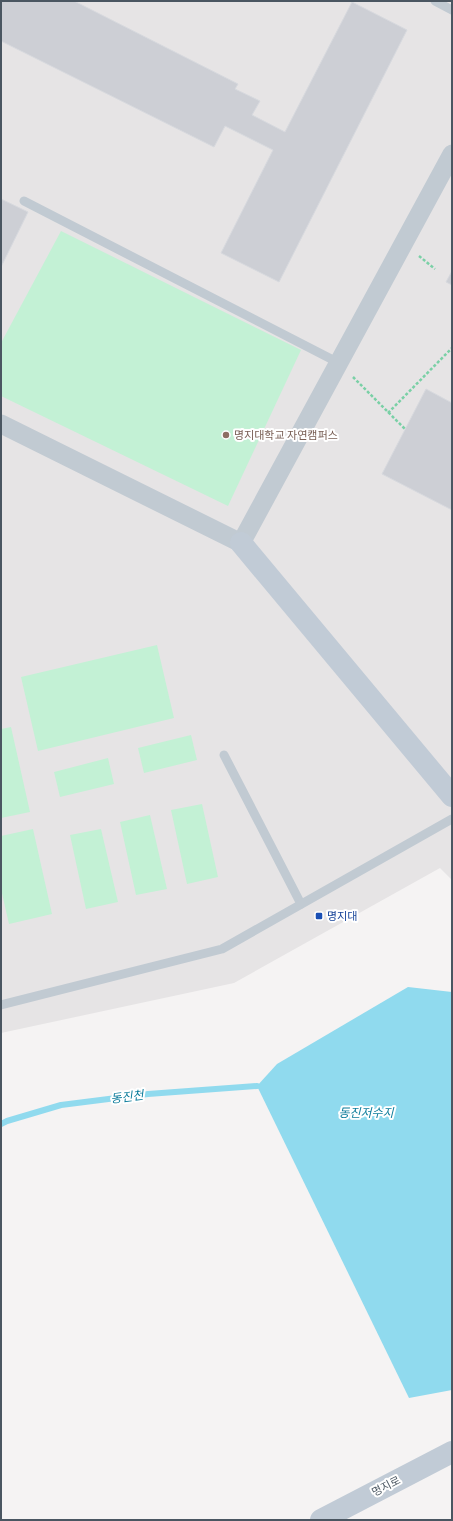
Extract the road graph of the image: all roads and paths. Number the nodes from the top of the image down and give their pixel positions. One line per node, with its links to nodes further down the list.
1 (435, 1): 2 (lane)
2 (452, 10)
3 (452, 154): 6 (street)
4 (24, 201): 6 (lane)
5 (452, 348): 7 (path)
6 (339, 363): 7 (path); 10 (street)
7 (388, 413): 9 (path)
8 (1, 425): 10 (street)
9 (405, 429)
10 (241, 543): 12 (main road)
11 (224, 756): 14 (lane)
12 (452, 796)
13 (452, 819): 14 (lane)
14 (301, 904): 15 (lane)
15 (1, 1004)
16 (452, 1452): 17 (main road, 명지로)
17 (321, 1520)

